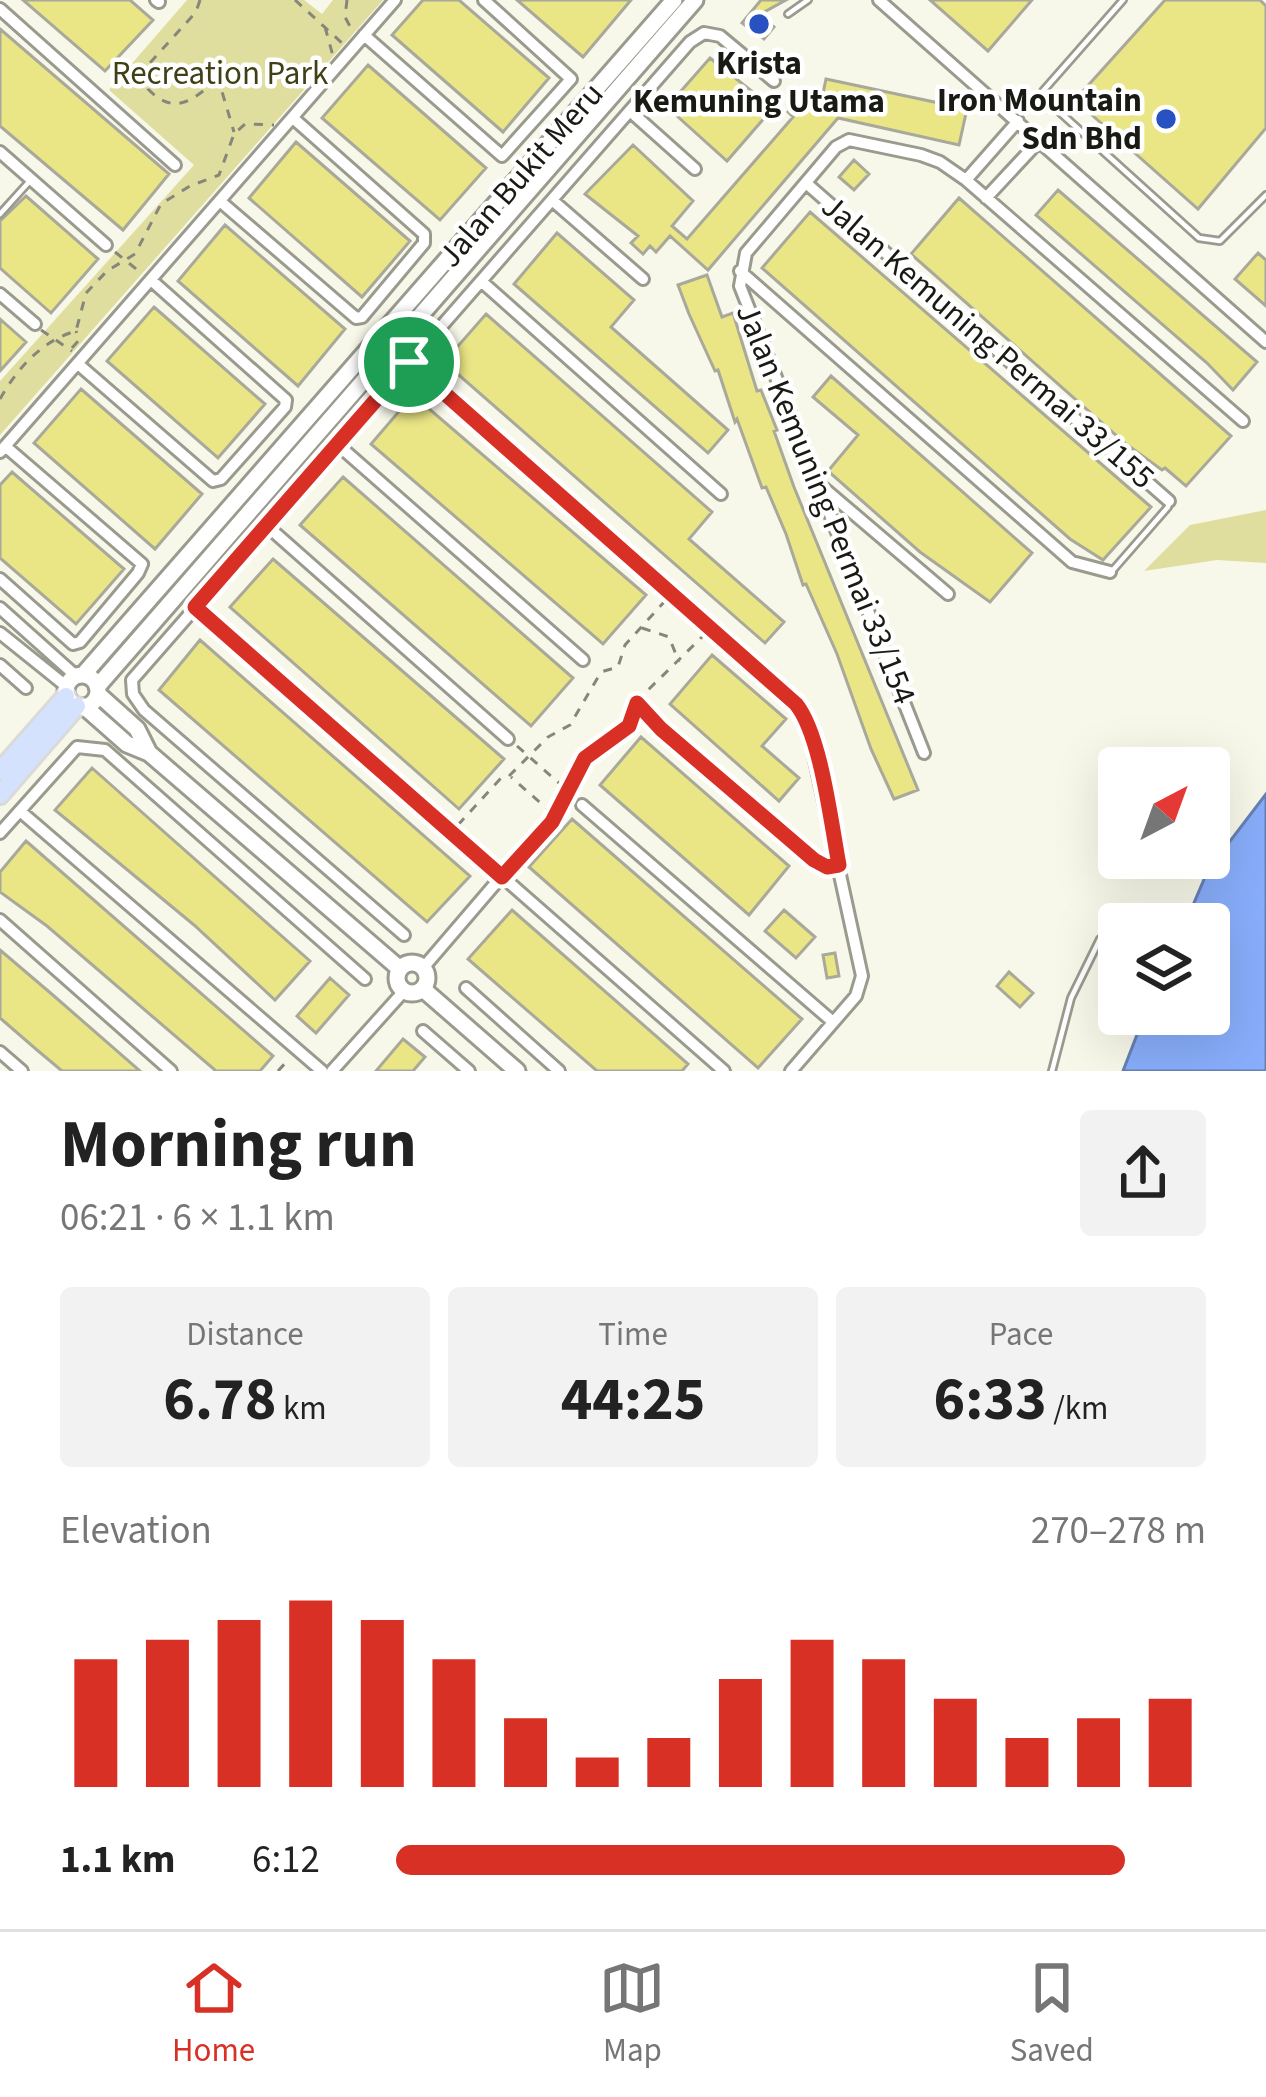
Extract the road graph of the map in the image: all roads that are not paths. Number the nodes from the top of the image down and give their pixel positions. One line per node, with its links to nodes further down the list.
1 (395, 0): 10 (street)
2 (484, 0): 10 (street)
3 (674, 0): 58 (main road, Jalan Bukit Meru)
4 (695, 0): 57 (main road, Jalan Bukit Meru)
5 (808, 0): 9 (lane)
6 (879, 0): 13 (street)
7 (1123, 0): 22 (lane)
8 (0, 9): 17 (street)
9 (788, 14)
10 (363, 37): 14 (street)
11 (774, 81): 12 (street)
12 (630, 111): 18 (street); 24 (street)
13 (1018, 121): 15 (street); 20 (street)
14 (290, 122): 25 (street); 25 (street)
15 (1039, 141): 23 (street); 36 (street)
16 (0, 152): 19 (street)
17 (175, 165)
18 (695, 169)
19 (32, 178): 26 (lane); 27 (street)
20 (966, 180): 21 (street, Jalan Kemuning Permai 33/154); 23 (street, Jalan Kemuning Permai 33/154)
21 (806, 183): 28 (street, Jalan Kemuning Permai 33/154); 44 (street, Jalan Kemuning Permai 33/155)
22 (1266, 195)
23 (986, 198): 39 (street, Jalan Kemuning Permai 33/154)
24 (552, 200): 29 (street); 31 (street)
25 (221, 202): 30 (street)
26 (0, 214)
27 (106, 244)
28 (740, 271): 33 (street); 34 (street, Jalan Kemuning Permai 33/154)
29 (644, 278)
30 (151, 280): 38 (street); 38 (street)
31 (481, 281): 37 (street); 43 (street)
32 (0, 294): 35 (street)
33 (782, 306): 34 (street); 48 (street)
34 (748, 312): 42 (street, Jalan Kemuning Permai 33/154)
35 (34, 324)
36 (1266, 342)
37 (409, 362): 40 (street); 68 (street)
38 (78, 364): 41 (street)
39 (1243, 421)
40 (338, 444): 46 (street); 54 (street)
41 (3, 448): 49 (street)
42 (817, 483): 45 (street); 47 (street, Jalan Kemuning Permai 33/154)
43 (721, 494)
44 (1169, 501): 48 (lane)
45 (862, 520): 47 (street); 50 (street)
46 (266, 525): 51 (street); 60 (street)
47 (836, 532): 62 (street, Jalan Kemuning Permai 33/154)
48 (1110, 572)
49 (0, 579)
50 (947, 594)
51 (195, 607): 69 (street); 71 (street)
52 (0, 608): 58 (street)
53 (0, 633): 58 (street)
54 (583, 660)
55 (0, 665): 56 (street)
56 (26, 688)
57 (97, 690): 58 (main road); 61 (main road)
58 (75, 691): 61 (main road); 63 (main road); 64 (main road)
59 (661, 729): 68 (street)
60 (508, 739)
61 (148, 753): 74 (main road)
62 (924, 753)
63 (0, 772)
64 (0, 795)
65 (582, 805): 79 (street)
66 (20, 811): 67 (street); 75 (street); 84 (street)
67 (0, 833)
68 (839, 865): 79 (street)
69 (502, 877): 73 (street); 89 (street)
70 (0, 920): 83 (street)
71 (404, 934)
72 (1098, 943): 91 (lane)
73 (423, 968): 74 (main road); 76 (main road)
74 (400, 969): 78 (main road)
75 (365, 979)
76 (423, 988): 78 (main road); 87 (main road)
77 (466, 988): 88 (street)
78 (404, 991): 85 (street)
79 (833, 1022): 90 (street)
80 (423, 1031): 86 (street)
81 (0, 1052): 82 (street)
82 (22, 1071)
83 (171, 1071)
84 (322, 1071)
85 (332, 1071)
86 (469, 1071)
87 (517, 1071)
88 (560, 1071)
89 (724, 1071)
90 (791, 1071)
91 (1052, 1071)

